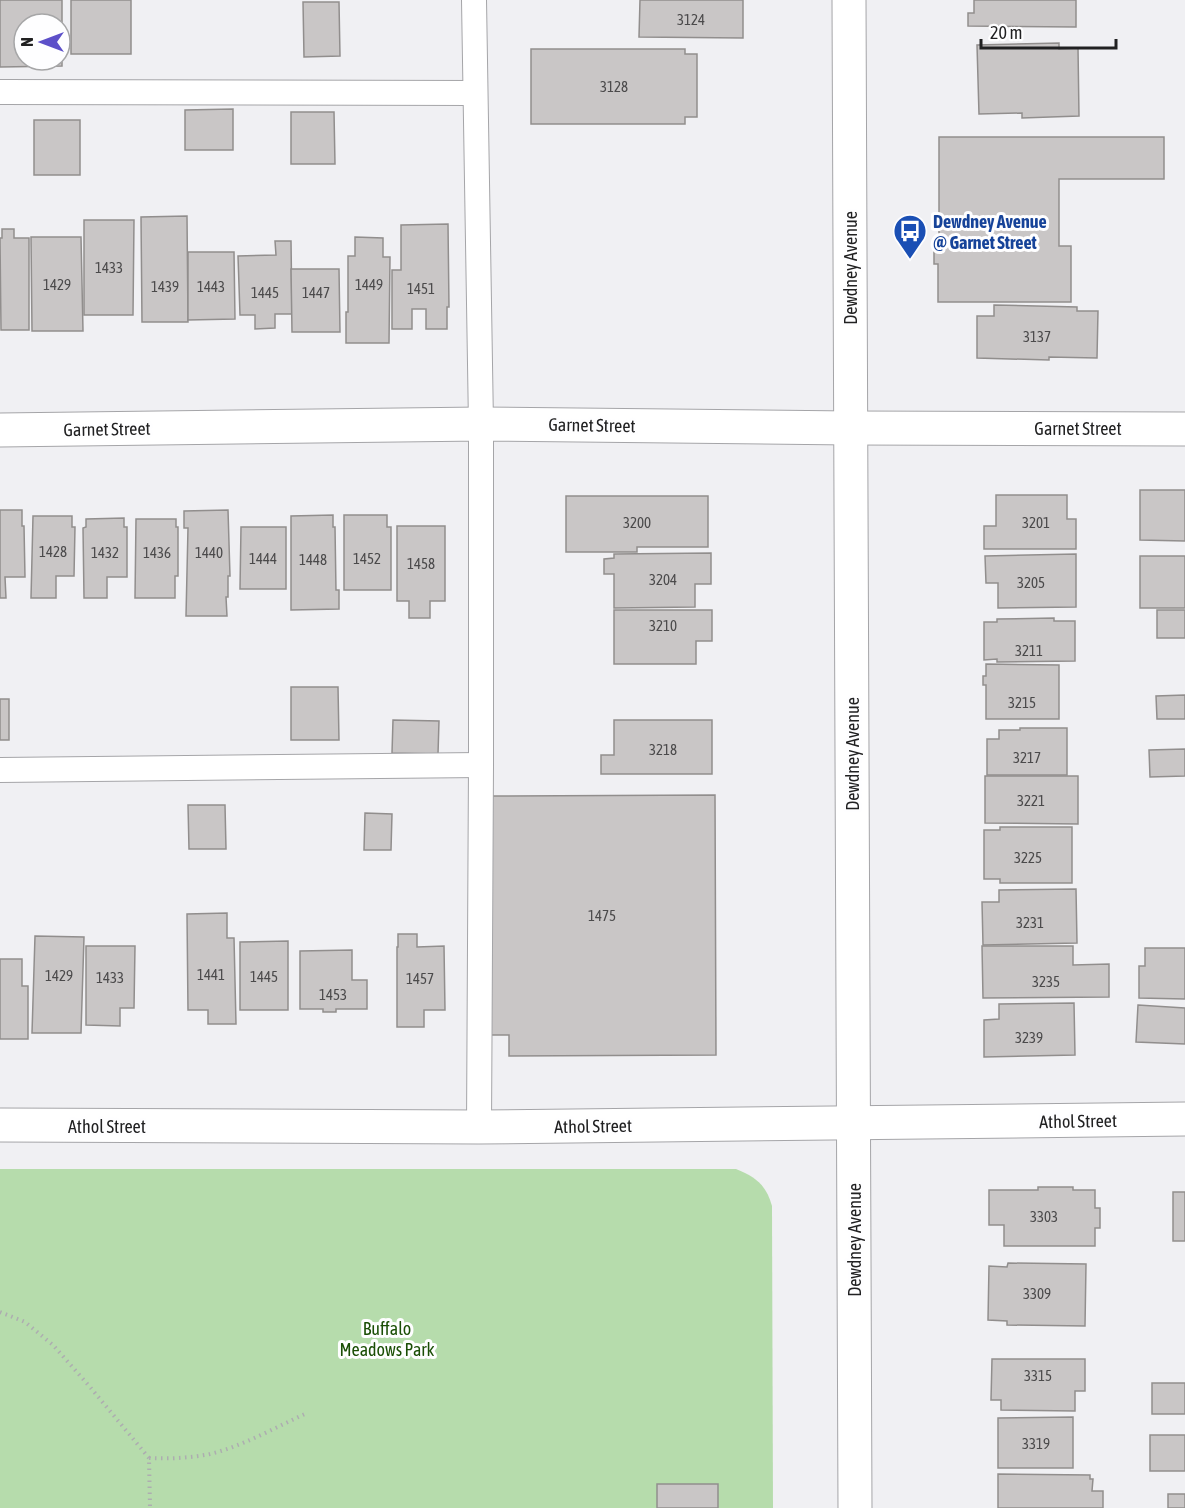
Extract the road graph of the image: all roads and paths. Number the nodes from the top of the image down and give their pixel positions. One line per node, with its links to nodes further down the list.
1 (474, 0): 4 (lane)
2 (849, 0): 6 (street, Dewdney Avenue)
3 (0, 92): 4 (lane)
4 (475, 93): 5 (lane)
5 (482, 424): 6 (street, Garnet Street); 8 (street, Garnet Street); 9 (lane)
6 (851, 428): 7 (street, Garnet Street); 12 (street, Dewdney Avenue)
7 (1185, 429)
8 (0, 430)
9 (482, 765): 10 (lane); 14 (lane)
10 (0, 770)
11 (1185, 1119): 12 (street, Athol Street)
12 (853, 1124): 14 (street, Athol Street); 19 (street, Dewdney Avenue)
13 (0, 1125): 14 (street, Athol Street)
14 (479, 1128)
15 (0, 1312): 17 (path)
16 (305, 1414): 17 (path)
17 (149, 1458): 18 (path)
18 (150, 1508)
19 (855, 1508)

